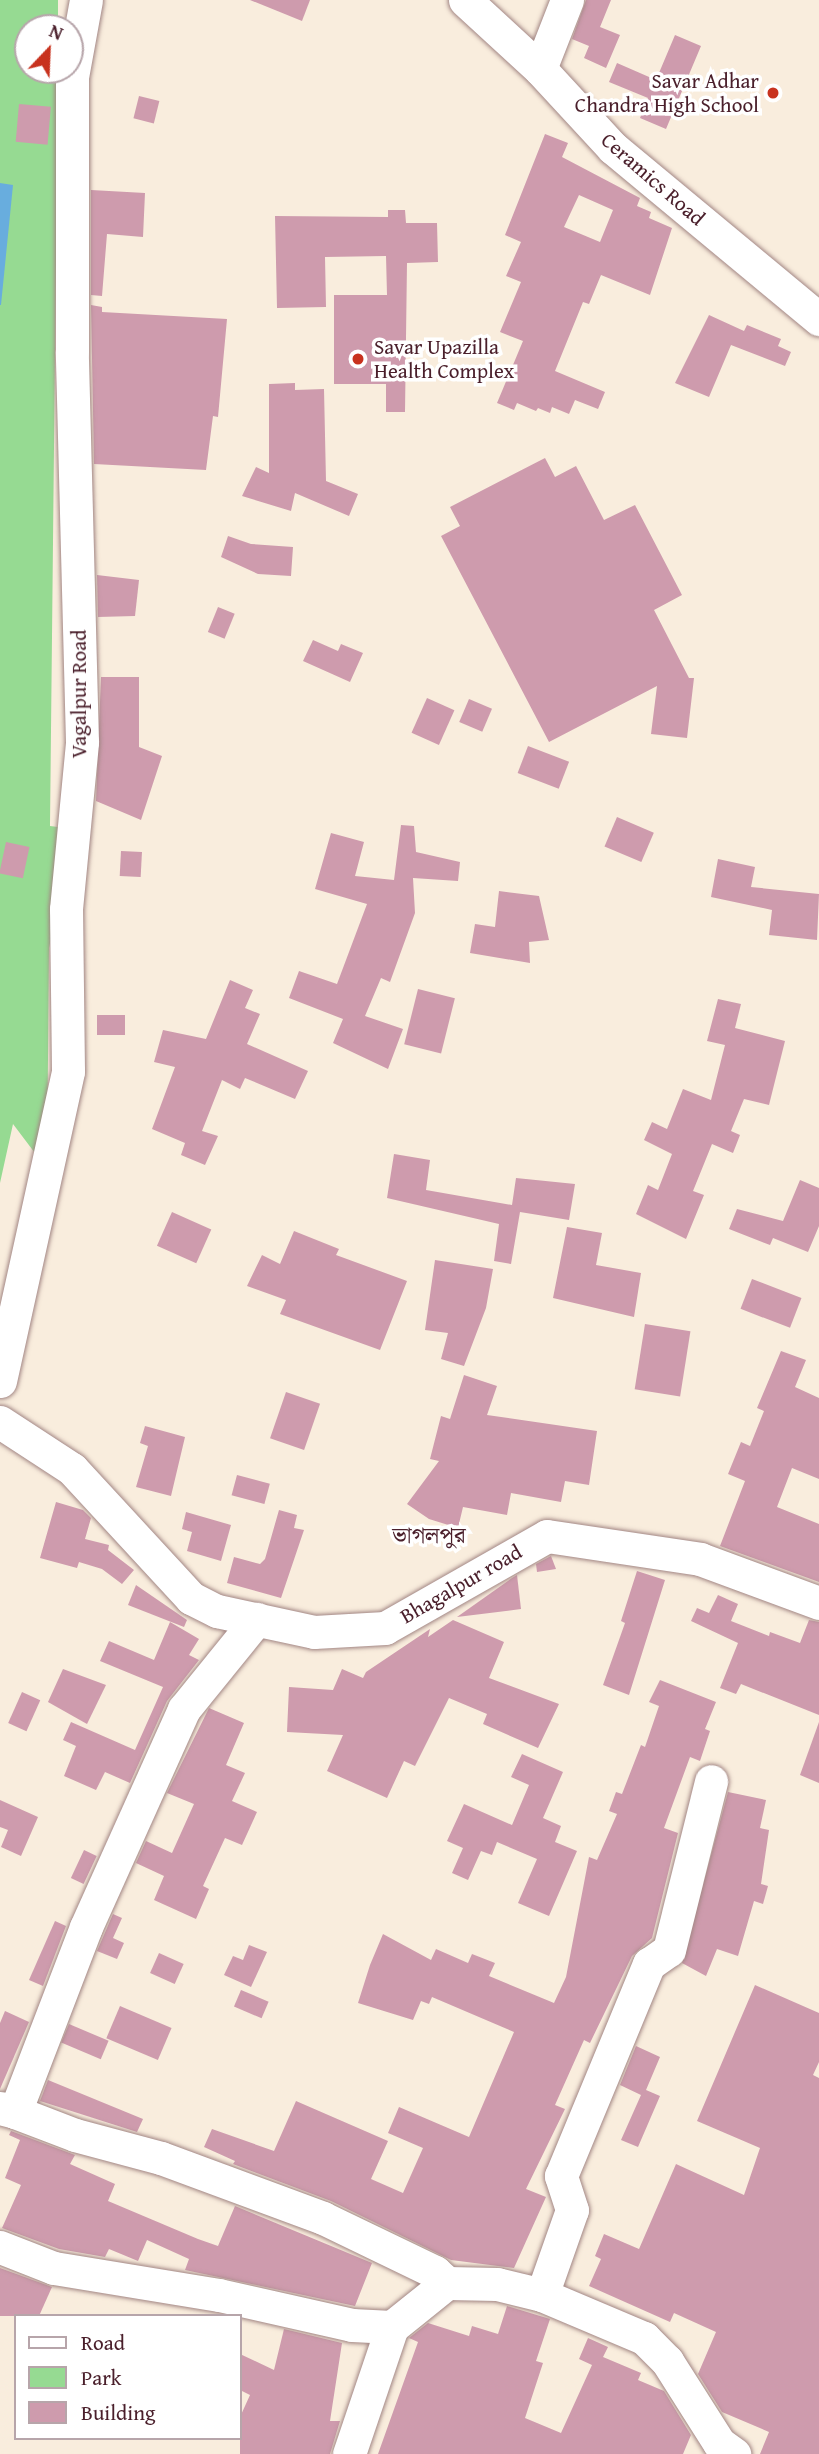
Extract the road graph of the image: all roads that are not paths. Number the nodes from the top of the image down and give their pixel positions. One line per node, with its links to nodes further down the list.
1 (86, 0): 6 (street, Vagalpur Road)
2 (465, 0): 4 (street, Ceramics Road)
3 (568, 0): 4 (street)
4 (540, 69): 5 (street, Ceramics Road)
5 (819, 319)
6 (0, 1381)
7 (0, 1422): 9 (street, Bhagalpur road)
8 (819, 1604): 9 (street, Bhagalpur road)
9 (257, 1619): 11 (street)
10 (711, 1781): 14 (street)
11 (7, 2110): 13 (street)
12 (0, 2247): 15 (street)
13 (446, 2283): 14 (street); 15 (street)
14 (542, 2295): 17 (street)
15 (392, 2327): 16 (street)
16 (349, 2454)
17 (734, 2454)

